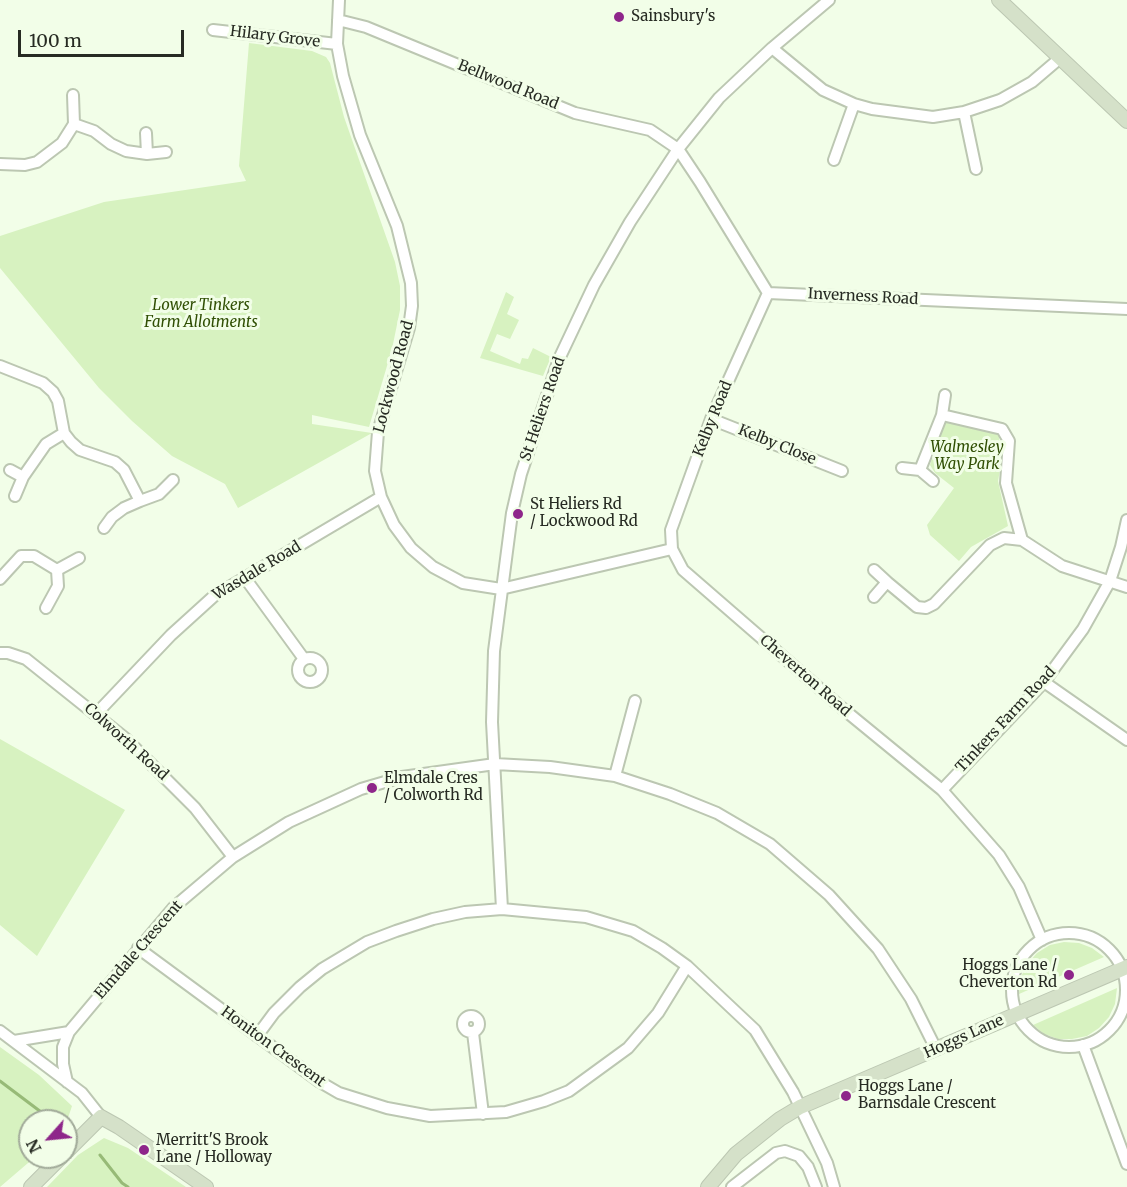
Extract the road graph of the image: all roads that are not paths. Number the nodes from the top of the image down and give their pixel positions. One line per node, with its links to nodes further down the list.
1 (339, 0): 4 (street, Lockwood Road)
2 (829, 0): 7 (street, St Heliers Road)
3 (999, 0): 8 (street)
4 (338, 21): 6 (street, Lockwood Road); 15 (street, Bellwood Road)
5 (213, 30): 6 (street, Hilary Grove)
6 (337, 44): 36 (street, Lockwood Road)
7 (772, 48): 10 (street); 15 (street, St Heliers Road)
8 (1059, 59): 11 (street); 12 (street)
9 (73, 95): 13 (street)
10 (854, 104): 11 (street); 18 (street)
11 (964, 112): 20 (street)
12 (1127, 121)
13 (74, 124): 17 (street); 19 (street)
14 (146, 133): 17 (street)
15 (678, 149): 21 (street); 50 (street, St Heliers Road)
16 (166, 152): 17 (street)
17 (147, 154)
18 (834, 160)
19 (0, 164)
20 (976, 168)
21 (768, 293): 22 (street, Inverness Road); 26 (street, Kelby Road)
22 (1127, 309)
23 (0, 366): 27 (street)
24 (945, 395): 25 (street)
25 (942, 415): 29 (street); 40 (street)
26 (711, 419): 31 (street, Kelby Close); 41 (street, Kelby Road)
27 (64, 433): 32 (street); 37 (street)
28 (902, 468): 29 (street)
29 (920, 470): 34 (street)
30 (10, 471): 32 (street)
31 (842, 471)
32 (23, 477): 35 (street)
33 (173, 480): 37 (street)
34 (933, 481)
35 (15, 496)
36 (381, 497): 45 (street, Wasdale Road); 50 (street, Lockwood Road)
37 (140, 501): 39 (street)
38 (1127, 520): 47 (street, Tinkers Farm Road)
39 (104, 528)
40 (1022, 540): 47 (street); 48 (street)
41 (672, 549): 50 (street); 61 (street, Cheverton Road)
42 (80, 558): 43 (street)
43 (57, 570): 46 (street); 52 (street)
44 (874, 570): 48 (street)
45 (244, 578): 54 (street); 57 (street, Wasdale Road)
46 (0, 579)
47 (1110, 581): 49 (street); 55 (street, Tinkers Farm Road)
48 (887, 582): 51 (street)
49 (1127, 588)
50 (501, 589): 59 (street, St Heliers Road)
51 (874, 597)
52 (46, 608)
53 (0, 653): 57 (street, Colworth Road)
54 (304, 659)
55 (1044, 682): 58 (street); 61 (street, Tinkers Farm Road)
56 (635, 701): 60 (street)
57 (96, 714): 62 (street, Colworth Road)
58 (1127, 740)
59 (495, 764): 60 (street, Elmdale Crescent); 62 (street, Elmdale Crescent); 63 (street, St Heliers Road)
60 (615, 776): 75 (street, Elmdale Crescent)
61 (942, 790): 64 (street, Cheverton Road)
62 (233, 856): 65 (street, Elmdale Crescent)
63 (502, 909): 66 (street); 72 (street)
64 (1042, 940): 67 (street); 68 (street)
65 (138, 948): 70 (street, Elmdale Crescent); 72 (street, Honiton Crescent)
66 (687, 966): 77 (street); 78 (street, Honiton Crescent)
67 (1124, 968): 68 (street, Hoggs Lane); 74 (street)
68 (1017, 1013): 74 (street); 75 (street, Hoggs Lane)
69 (0, 1031): 73 (street)
70 (69, 1032): 73 (street); 76 (street, Elmdale Crescent)
71 (473, 1033): 78 (street)
72 (257, 1036): 78 (street, Honiton Crescent)
73 (14, 1041): 76 (street)
74 (1083, 1045): 81 (street)
75 (936, 1049): 77 (street, Hoggs Lane)
76 (67, 1082): 79 (street)
77 (800, 1107): 85 (street, Hoggs Lane); 88 (street)
78 (483, 1114)
79 (101, 1117): 80 (street); 84 (street)
80 (78, 1140)
81 (1127, 1164)
82 (49, 1169): 83 (street)
83 (31, 1187)
84 (206, 1187)
85 (708, 1187)
86 (732, 1187): 87 (street)
87 (816, 1187)
88 (834, 1187)

